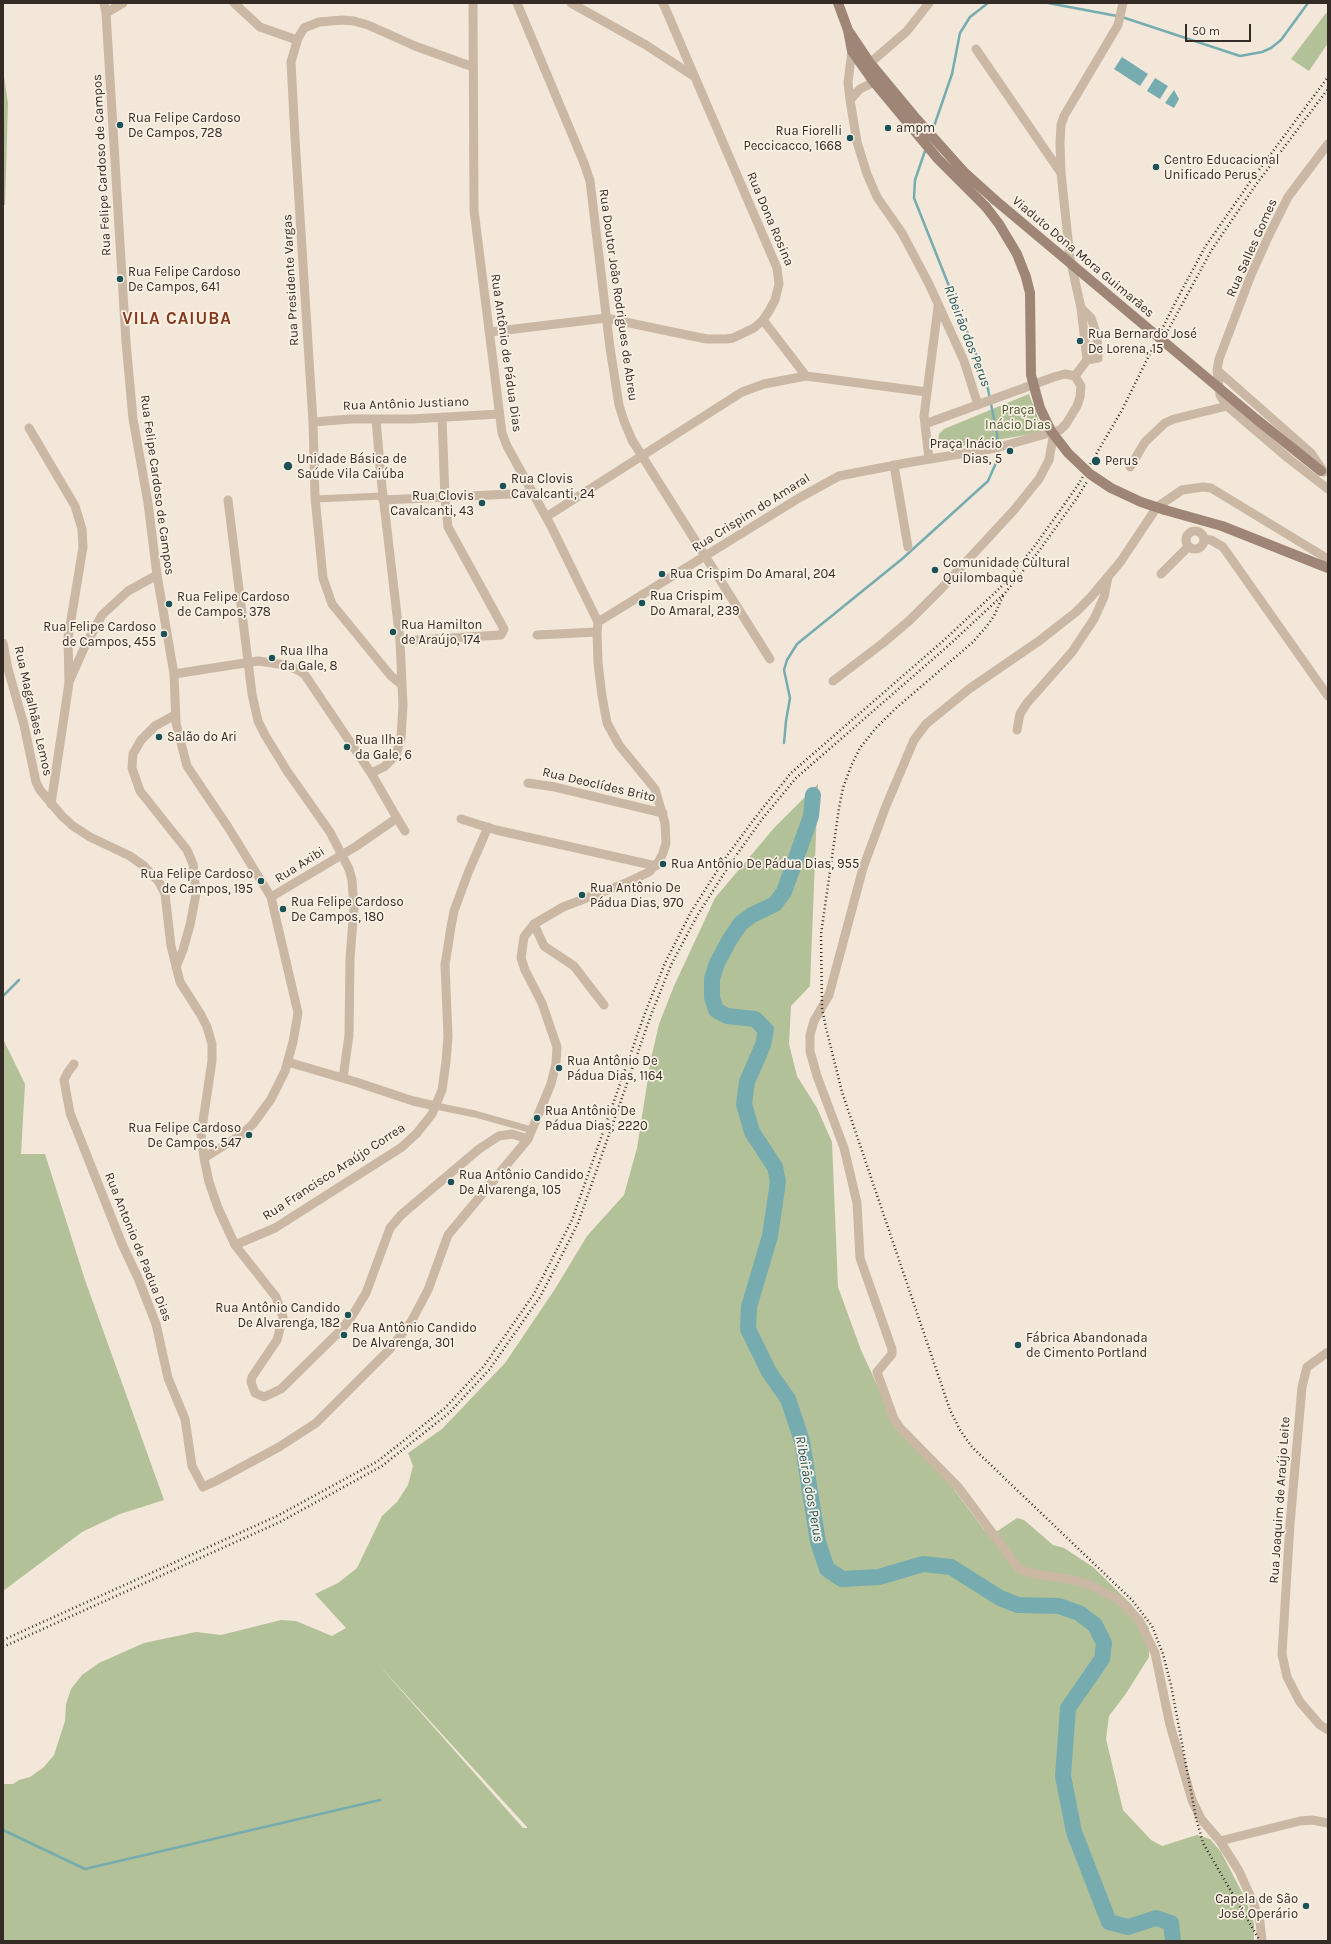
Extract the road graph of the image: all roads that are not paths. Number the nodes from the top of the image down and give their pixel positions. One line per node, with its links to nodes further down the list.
1 (104, 3): 11 (street, Rua Felipe Cardoso de Campos)
2 (123, 3): 11 (street)
3 (234, 3): 13 (street)
4 (473, 3): 17 (street, Rua Antônio de Pádua Dias)
5 (517, 3): 25 (street, Rua Doutor João Rodrigues de Abreu)
6 (571, 3): 18 (street)
7 (663, 3): 18 (street, Rua Dona Rosina)
8 (838, 3): 12 (main road)
9 (929, 3): 16 (street)
10 (1123, 4): 22 (street)
11 (106, 13): 60 (street, Rua Felipe Cardoso de Campos)
12 (848, 30): 15 (main road); 16 (main road)
13 (297, 40): 17 (street, Rua Presidente Vargas); 37 (street, Rua Presidente Vargas)
14 (976, 49): 22 (street)
15 (852, 51): 16 (main road); 20 (street)
16 (867, 66): 19 (main road); 23 (main road, Viaduto Dona Mora Guimarães, bridge)
17 (473, 67): 27 (street, Rua Antônio de Pádua Dias)
18 (695, 77): 26 (street, Rua Dona Rosina)
19 (874, 82): 20 (street); 58 (main road, bridge)
20 (850, 100): 24 (street)
21 (1328, 144): 28 (street, Rua Salles Gomes)
22 (1061, 173): 23 (street)
23 (1072, 265): 30 (street); 45 (main road, Viaduto Dona Mora Guimarães, bridge)
24 (938, 307): 31 (street); 32 (street)
25 (606, 318): 26 (street, Rua Dona Rosina); 27 (street, Rua Dona Rosina); 41 (street, Rua Doutor João Rodrigues de Abreu)
26 (763, 320): 29 (street)
27 (490, 332): 34 (street, Rua Antônio de Pádua Dias)
28 (1217, 370): 33 (street); 45 (street)
29 (806, 376): 31 (street); 41 (street)
30 (1075, 376): 32 (street); 40 (street)
31 (926, 392): 38 (street)
32 (980, 404): 38 (street)
33 (1227, 406): 44 (street); 46 (street)
34 (499, 414): 35 (street, Rua Antônio Justiano); 47 (street, Rua Antônio de Pádua Dias)
35 (442, 417): 36 (street, Rua Antônio Justiano); 49 (street)
36 (376, 420): 37 (street, Rua Antônio Justiano); 48 (street)
37 (313, 422): 50 (street, Rua Presidente Vargas)
38 (925, 424): 42 (street)
39 (30, 428): 71 (street)
40 (1054, 432): 42 (street); 70 (street)
41 (642, 456): 52 (street); 56 (street, Rua Doutor João Rodrigues de Abreu)
42 (929, 459): 43 (street, Rua Crispim do Amaral)
43 (894, 465): 54 (street); 56 (street, Rua Crispim do Amaral)
44 (1130, 467)
45 (1324, 473)
46 (1328, 489)
47 (533, 493): 49 (street); 52 (street, Rua Antônio de Pádua Dias)
48 (383, 498): 49 (street); 50 (street); 65 (street)
49 (445, 498): 65 (street)
50 (315, 499): 72 (street, Rua Presidente Vargas)
51 (228, 500): 68 (street)
52 (546, 517): 62 (street, Rua Antônio de Pádua Dias)
53 (1204, 539): 55 (street); 55 (street); 73 (street)
54 (908, 547)
55 (1188, 547): 59 (street)
56 (705, 556): 62 (street, Rua Crispim do Amaral); 67 (street, Rua Doutor João Rodrigues de Abreu)
57 (1328, 559): 61 (street)
58 (1328, 568)
59 (1161, 574)
60 (157, 575): 69 (street, Rua Felipe Cardoso de Campos); 71 (street)
61 (1109, 576): 75 (street); 100 (street)
62 (598, 622): 63 (street)
63 (597, 632): 64 (street); 79 (street)
64 (536, 635)
65 (400, 641): 72 (street)
66 (3, 643): 78 (street, Rua Magalhães Lemos)
67 (770, 659)
68 (248, 662): 69 (street); 76 (street); 84 (street)
69 (174, 674): 74 (street, Rua Felipe Cardoso de Campos)
70 (833, 681)
71 (69, 683): 78 (street)
72 (401, 684): 76 (street)
73 (1328, 696)
74 (175, 715): 86 (street, Rua Felipe Cardoso de Campos); 88 (street)
75 (1017, 730)
76 (371, 773): 80 (street)
77 (528, 782): 79 (street, Rua Deoclídes Brito)
78 (51, 804): 88 (street, Rua Magalhães Lemos)
79 (663, 813): 85 (street)
80 (397, 818): 83 (street); 84 (street, Rua Axibi)
81 (461, 818): 82 (street)
82 (488, 827): 85 (street); 93 (street, Rua Francisco Araújo Correa)
83 (405, 831)
84 (342, 854): 86 (street, Rua Axibi); 92 (street)
85 (656, 866): 87 (street)
86 (271, 897): 90 (street, Rua Felipe Cardoso de Campos)
87 (534, 924): 89 (street); 94 (street)
88 (176, 967): 95 (street, Rua Magalhães Lemos)
89 (604, 1005)
90 (288, 1062): 92 (street); 95 (street, Rua Felipe Cardoso de Campos)
91 (74, 1064): 94 (street, Rua Antonio de Padua Dias)
92 (343, 1078): 93 (street)
93 (436, 1106): 94 (street); 96 (street, Rua Francisco Araújo Correa)
94 (530, 1134): 96 (street, Rua Magalhães Lemos)
95 (204, 1158): 96 (street, Rua Magalhães Lemos)
96 (235, 1245)
97 (1328, 1352): 98 (street, Rua Joaquim de Araújo Leite)
98 (1328, 1730)
99 (1328, 1823): 100 (street)
100 (1220, 1841): 101 (street)
101 (1262, 1941)

